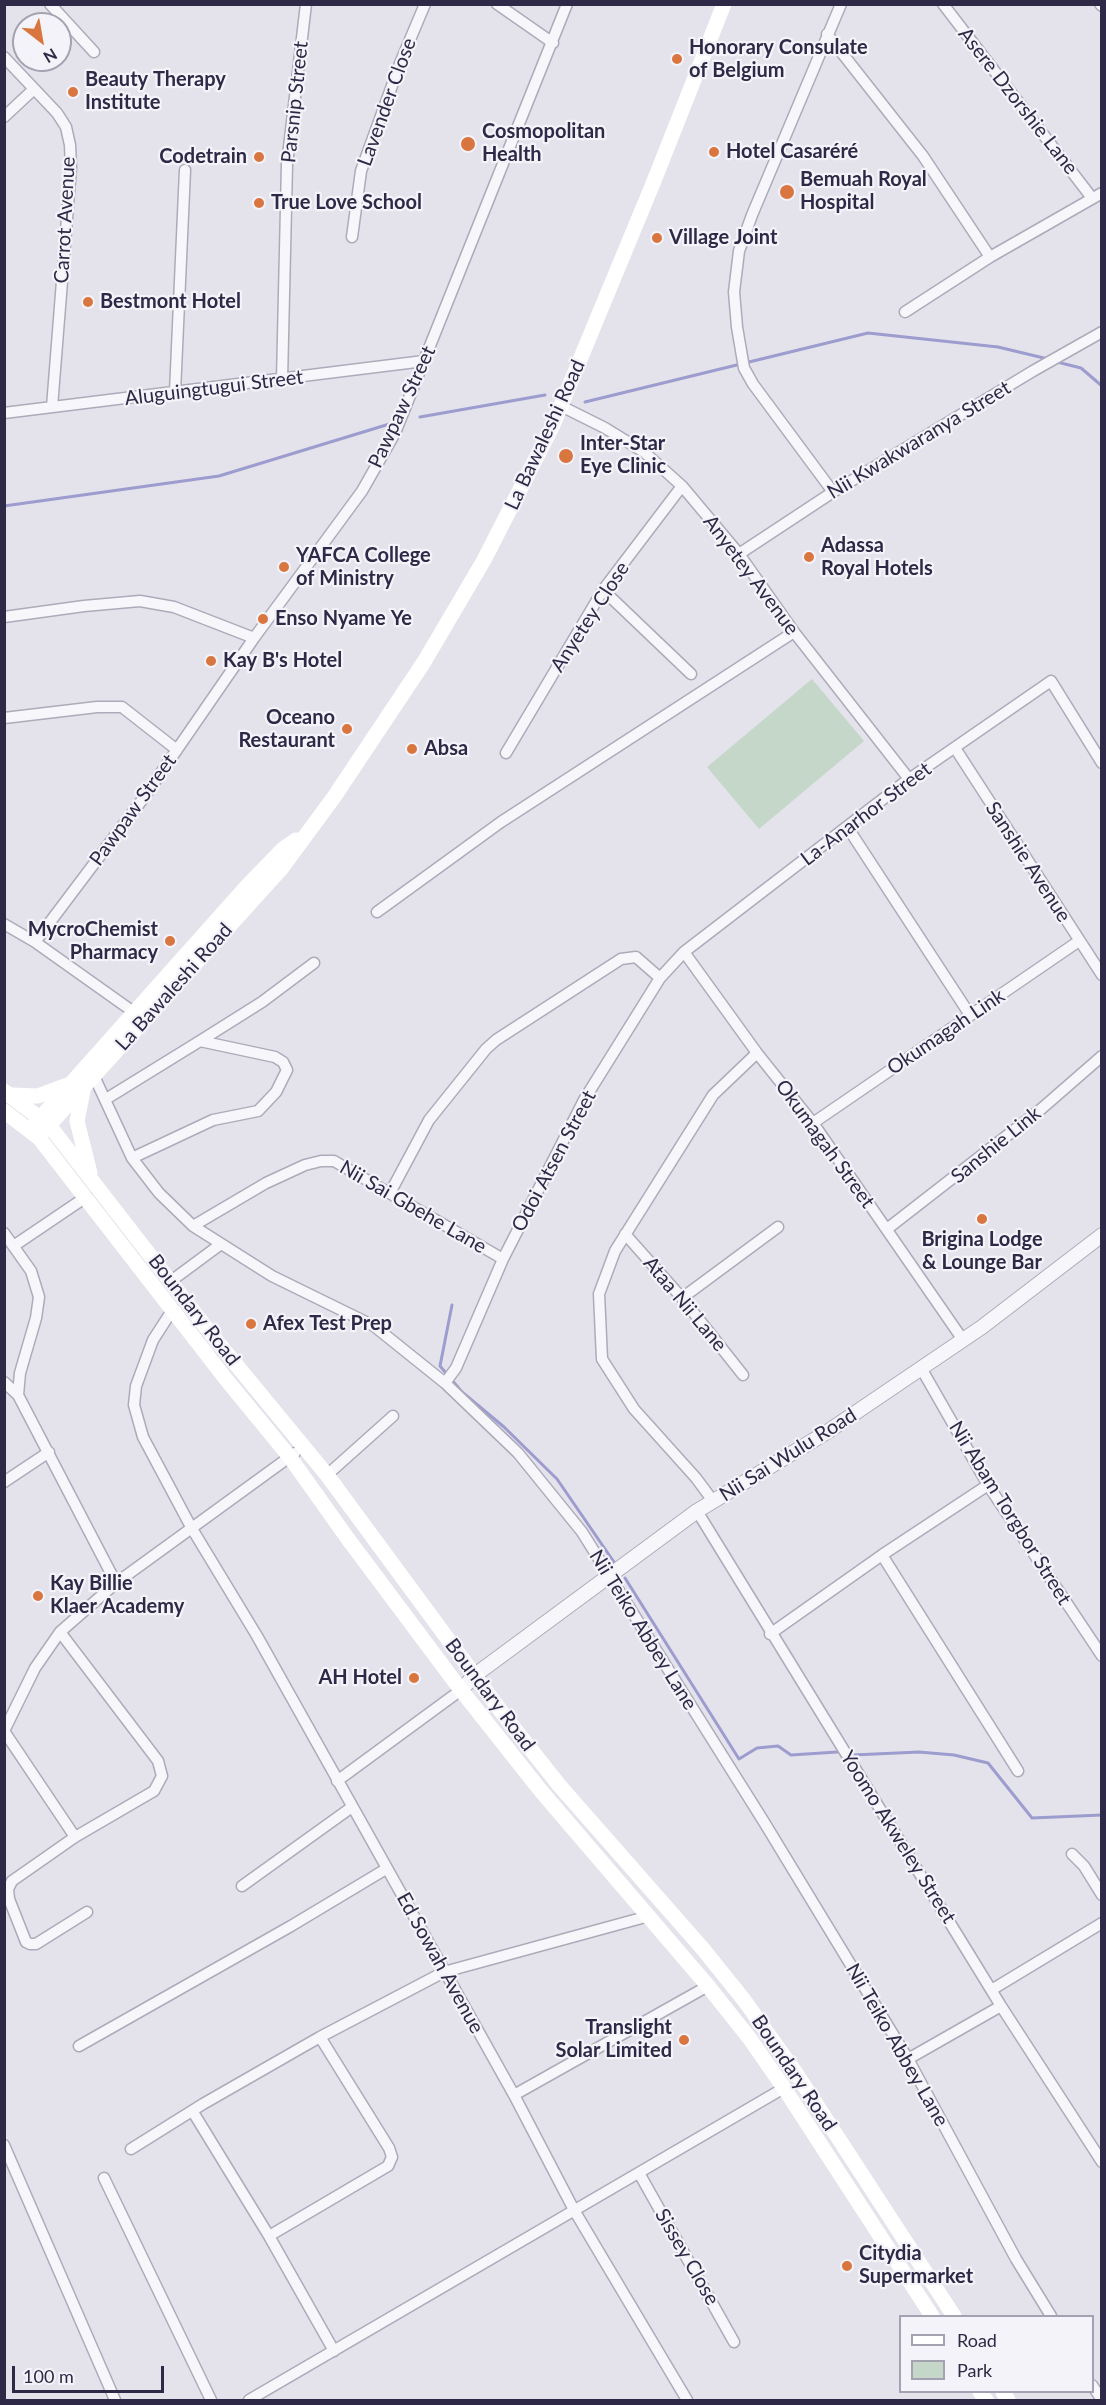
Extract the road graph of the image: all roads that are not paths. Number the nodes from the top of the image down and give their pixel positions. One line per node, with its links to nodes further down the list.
1 (50, 4): 11 (street)
2 (306, 4): 22 (street, Parsnip Street)
3 (425, 4): 17 (street, Lavender Close)
4 (497, 4): 10 (street)
5 (567, 4): 10 (street, Pawpaw Street)
6 (724, 4): 24 (main road, La Bawaleshi Road)
7 (842, 4): 9 (street)
8 (943, 4): 16 (street, Asere Dzorshie Lane)
9 (828, 34): 18 (street); 28 (street)
10 (553, 42): 21 (street, Pawpaw Street)
11 (94, 52)
12 (4, 57): 13 (street, Carrot Avenue)
13 (34, 89): 14 (street); 25 (street, Carrot Avenue)
14 (4, 117)
15 (185, 170): 23 (street)
16 (1097, 196): 18 (street)
17 (352, 237)
18 (990, 257): 19 (street)
19 (905, 312)
20 (1101, 332): 28 (street, Nii Kwakwaranya Street)
21 (424, 361): 22 (street, Aluguingtugui Street); 33 (street, Pawpaw Street)
22 (282, 380): 23 (street, Aluguingtugui Street)
23 (175, 392): 25 (street, Aluguingtugui Street)
24 (561, 406): 27 (street, Anyetey Avenue); 42 (main road, La Bawaleshi Road)
25 (52, 407): 26 (street, Aluguingtugui Street)
26 (4, 412)
27 (682, 486): 29 (street, Anyetey Avenue); 30 (street, Anyetey Close)
28 (833, 492): 29 (street, Nii Kwakwaranya Street)
29 (739, 554): 32 (street, Anyetey Avenue)
30 (603, 590): 34 (street); 38 (street, Anyetey Close)
31 (4, 617): 33 (street)
32 (794, 632): 40 (street, Anyetey Avenue); 43 (street)
33 (254, 638): 37 (street, Pawpaw Street)
34 (691, 674)
35 (4, 718): 37 (street)
36 (955, 748): 39 (street, La-Anarhor Street); 40 (street, La-Anarhor Street); 45 (street, Sanshie Avenue)
37 (177, 750): 46 (street, Pawpaw Street)
38 (506, 753)
39 (1101, 763)
40 (909, 779): 41 (street, La-Anarhor Street)
41 (848, 828): 47 (street, La-Anarhor Street); 52 (street)
42 (305, 833): 51 (main road, La Bawaleshi Road); 56 (main road, La Bawaleshi Road)
43 (376, 912)
44 (4, 924): 46 (street)
45 (1079, 941): 49 (street, Sanshie Avenue); 52 (street, Okumagah Link)
46 (34, 942): 51 (street)
47 (684, 952): 50 (street, Odoi Atsen Street); 54 (street, Okumagah Street)
48 (314, 963): 53 (street)
49 (1101, 975)
50 (660, 978): 66 (street); 76 (street, Odoi Atsen Street)
51 (135, 1013): 57 (main road, La Bawaleshi Road)
52 (970, 1016): 62 (street, Okumagah Link)
53 (200, 1041): 59 (street); 64 (street)
54 (757, 1053): 62 (street, Okumagah Street); 72 (street)
55 (1101, 1056): 70 (street, Sanshie Link)
56 (94, 1076): 57 (main road, La Bawaleshi Road); 59 (street, Nii Teiko Abbey Lane)
57 (77, 1086): 58 (main road); 61 (main road, La Bawaleshi Road); 65 (main road)
58 (8, 1093): 61 (main road, Boundary Road)
59 (106, 1099): 64 (street, Nii Teiko Abbey Lane)
60 (4, 1111): 63 (main road, Boundary Road)
61 (45, 1121): 63 (main road, La Bawaleshi Road); 65 (main road, Boundary Road)
62 (813, 1123): 70 (street, Okumagah Street)
63 (35, 1134): 67 (main road, Boundary Road)
64 (132, 1158): 68 (street, Nii Teiko Abbey Lane)
65 (92, 1181): 77 (main road, Boundary Road)
66 (390, 1193): 68 (street, Nii Sai Gbehe Lane); 76 (street, Nii Sai Gbehe Lane)
67 (86, 1197): 75 (street); 79 (main road, Boundary Road)
68 (193, 1226): 74 (street, Nii Teiko Abbey Lane)
69 (778, 1227): 78 (street)
70 (887, 1229): 80 (street, Okumagah Street)
71 (4, 1233): 75 (street)
72 (625, 1234): 78 (street, Ataa Nii Lane); 93 (street)
73 (1101, 1235): 80 (street, Nii Sai Wulu Road)
74 (220, 1244): 77 (street); 83 (street, Nii Teiko Abbey Lane)
75 (15, 1245): 85 (street)
76 (503, 1259): 83 (street, Odoi Atsen Street)
77 (171, 1281): 87 (main road, Boundary Road)
78 (682, 1298): 82 (street, Ataa Nii Lane)
79 (173, 1309): 89 (main road, Boundary Road); 95 (street, Ed Sowah Avenue)
80 (963, 1340): 81 (street, Nii Sai Wulu Road)
81 (921, 1368): 92 (street, Nii Abam Torgbor Street); 93 (street, Nii Sai Wulu Road)
82 (743, 1375)
83 (447, 1381): 97 (street, Nii Teiko Abbey Lane)
84 (4, 1382): 85 (street)
85 (18, 1395): 88 (street)
86 (393, 1416): 90 (street)
87 (303, 1448): 89 (street); 90 (main road, Boundary Road)
88 (49, 1452): 91 (street); 98 (street)
89 (289, 1456): 95 (street); 103 (main road, Boundary Road)
90 (327, 1475): 102 (main road, Boundary Road)
91 (4, 1482)
92 (988, 1485): 96 (street); 101 (street, Nii Abam Torgbor Street)
93 (713, 1501): 94 (street, Nii Sai Wulu Road)
94 (697, 1511): 97 (street, Nii Sai Wulu Road); 100 (street, Yoomo Akweley Street)
95 (191, 1527): 98 (street); 106 (street, Ed Sowah Avenue)
96 (882, 1555): 100 (street); 105 (street)
97 (608, 1576): 102 (street, Nii Sai Wulu Road); 122 (street, Nii Teiko Abbey Lane)
98 (116, 1583): 99 (street)
99 (60, 1632): 104 (street); 108 (street)
100 (770, 1634): 118 (street, Yoomo Akweley Street)
101 (1101, 1656)
102 (475, 1675): 103 (street, Nii Sai Wulu Road); 134 (main road, Boundary Road)
103 (461, 1690): 106 (street); 114 (main road, Boundary Road)
104 (4, 1731): 108 (street)
105 (1018, 1771)
106 (338, 1781): 107 (street, Ed Sowah Avenue)
107 (352, 1807): 110 (street, Ed Sowah Avenue); 111 (street)
108 (75, 1837): 113 (street)
109 (1072, 1854): 112 (street)
110 (386, 1869): 116 (street, Ed Sowah Avenue); 121 (street)
111 (242, 1886)
112 (1101, 1895)
113 (87, 1912)
114 (649, 1916): 116 (street); 117 (main road, Boundary Road)
115 (1101, 1923): 118 (street)
116 (444, 1972): 120 (street); 124 (street, Ed Sowah Avenue)
117 (708, 1986): 123 (main road, Boundary Road); 124 (street)
118 (993, 1989): 119 (street, Yoomo Akweley Street)
119 (1001, 2006): 122 (street); 128 (street, Yoomo Akweley Street)
120 (320, 2037): 125 (street); 132 (street)
121 (79, 2046)
122 (908, 2059): 135 (street, Nii Teiko Abbey Lane)
123 (784, 2088): 129 (street); 133 (main road, Boundary Road)
124 (514, 2095): 131 (street, Ed Sowah Avenue)
125 (193, 2112): 127 (street); 132 (street)
126 (4, 2145): 138 (street)
127 (131, 2149)
128 (1101, 2162)
129 (639, 2173): 131 (street); 136 (street, Sissey Close)
130 (104, 2178): 139 (street)
131 (574, 2210): 137 (street); 141 (street, Ed Sowah Avenue)
132 (269, 2236): 137 (street)
133 (931, 2315)
134 (953, 2315)
135 (1050, 2315)
136 (734, 2342)
137 (334, 2351): 140 (street)
138 (115, 2400)
139 (212, 2400)
140 (249, 2400)
141 (687, 2400)

